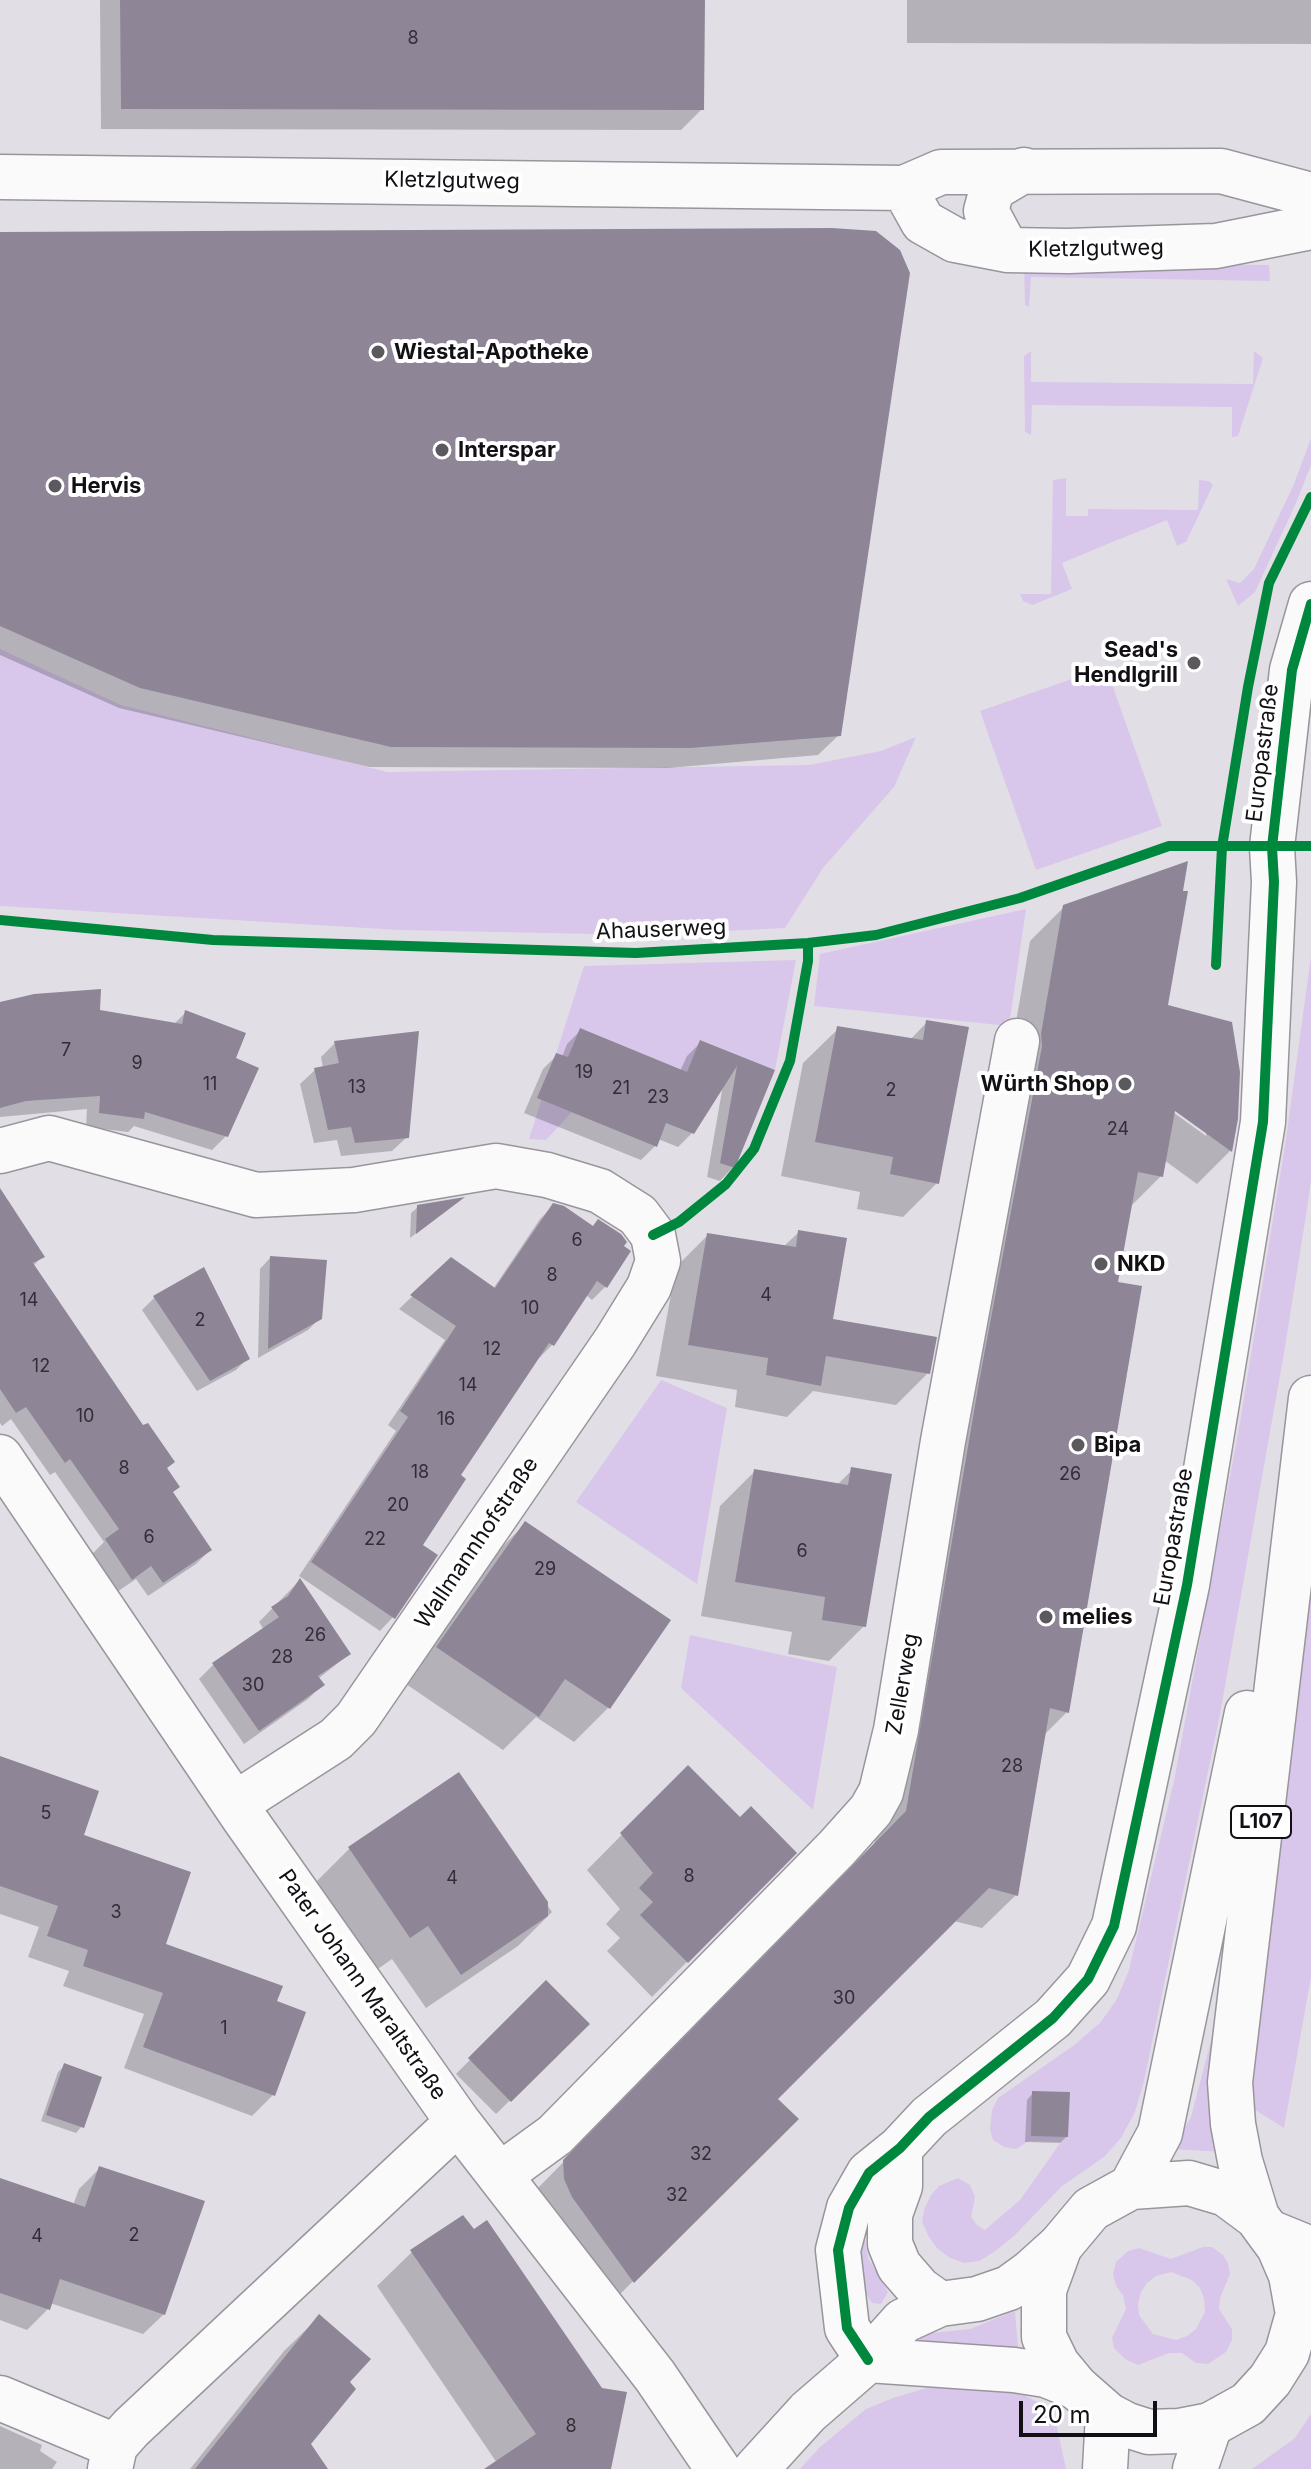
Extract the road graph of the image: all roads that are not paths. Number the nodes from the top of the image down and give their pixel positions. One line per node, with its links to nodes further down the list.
1 (1024, 170): 3 (main road, Kletzlgutweg); 4 (main road, Kletzlgutweg); 6 (main road)
2 (0, 177): 3 (main road, Kletzlgutweg)
3 (904, 188): 6 (main road, Kletzlgutweg)
4 (1311, 195)
5 (1311, 227): 6 (main road, Kletzlgutweg)
6 (1007, 250)
7 (1311, 604): 14 (main road, Europastraße)
8 (1017, 1041): 15 (main road, Zellerweg)
9 (0, 1151): 12 (main road, Wallmannhofstraße)
10 (1309, 1412): 16 (main road, L107); 17 (main road, L107)
11 (0, 1457): 12 (main road, Pater Johann Maraltstraße)
12 (235, 1804): 13 (main road, Pater Johann Maraltstraße)
13 (458, 2122): 15 (main road); 27 (main road, Pater Johann Maraltstraße)
14 (900, 2148): 20 (main road); 22 (main road, Europastraße)
15 (500, 2175): 28 (main road)
16 (1131, 2187): 17 (main road, L107); 18 (main road, L107)
17 (1263, 2225): 19 (main road, L107); 23 (main road, L107)
18 (1060, 2246): 20 (main road); 25 (main road, L107)
19 (1311, 2249)
20 (940, 2304): 22 (main road)
21 (1311, 2349): 23 (main road, L107)
22 (868, 2360): 25 (main road); 29 (main road)
23 (1270, 2380): 26 (main road, L107)
24 (0, 2398): 27 (main road)
25 (1092, 2401): 26 (main road, L107); 30 (main road)
26 (1210, 2425): 31 (main road)
27 (112, 2458)
28 (718, 2469)
29 (756, 2469)
30 (1105, 2469)
31 (1195, 2469)

